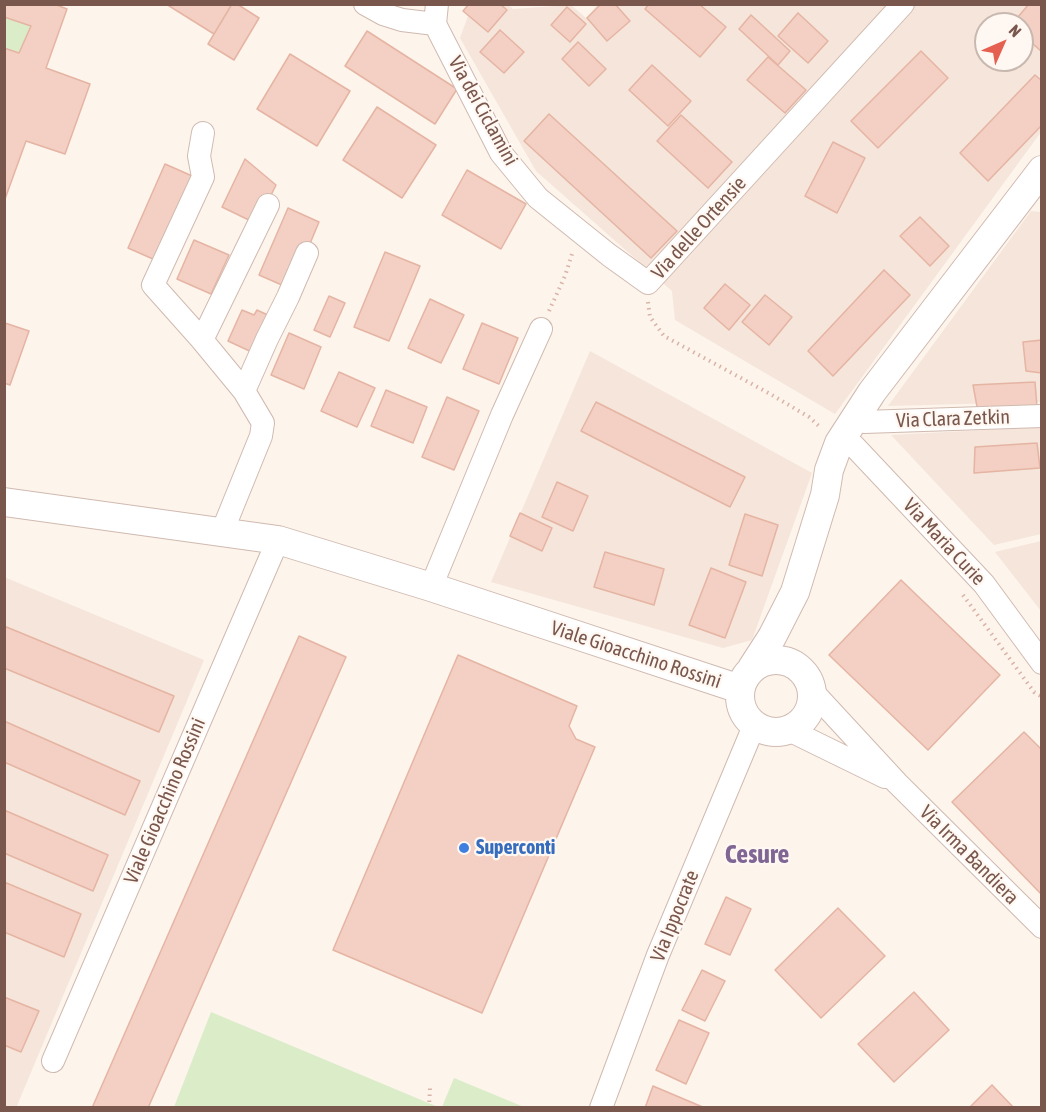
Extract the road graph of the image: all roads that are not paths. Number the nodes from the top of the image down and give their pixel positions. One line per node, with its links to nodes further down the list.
1 (365, 4): 3 (street, Via dei Ciclamini)
2 (894, 6): 9 (street, Via delle Ortensie)
3 (436, 14): 9 (street, Via dei Ciclamini)
4 (203, 133): 11 (street)
5 (1041, 170): 6 (street)
6 (1032, 196): 14 (street)
7 (268, 205): 11 (street)
8 (307, 253): 12 (street)
9 (648, 283)
10 (541, 329): 18 (street)
11 (202, 340): 12 (street)
12 (244, 392): 16 (street)
13 (1041, 416): 14 (street, Via Clara Zetkin)
14 (852, 437): 19 (street); 20 (street, Via Maria Curie)
15 (4, 502): 16 (street, Viale Gioacchino Rossini)
16 (222, 532): 17 (street, Viale Gioacchino Rossini)
17 (278, 540): 18 (street, Viale Gioacchino Rossini); 29 (street, Viale Gioacchino Rossini)
18 (430, 587): 23 (street, Viale Gioacchino Rossini)
19 (795, 592): 22 (street); 23 (street)
20 (1034, 642): 21 (street, Via Maria Curie)
21 (1041, 663)
22 (798, 667): 23 (street); 24 (street)
23 (746, 678): 25 (street)
24 (812, 691): 26 (street); 27 (street, Via Irma Bandiera)
25 (754, 726): 26 (street); 30 (street, Via Ippocrate)
26 (789, 730): 27 (street, Via Irma Bandiera)
27 (897, 783): 28 (street, Via Irma Bandiera)
28 (1041, 927)
29 (53, 1061)
30 (601, 1107)

